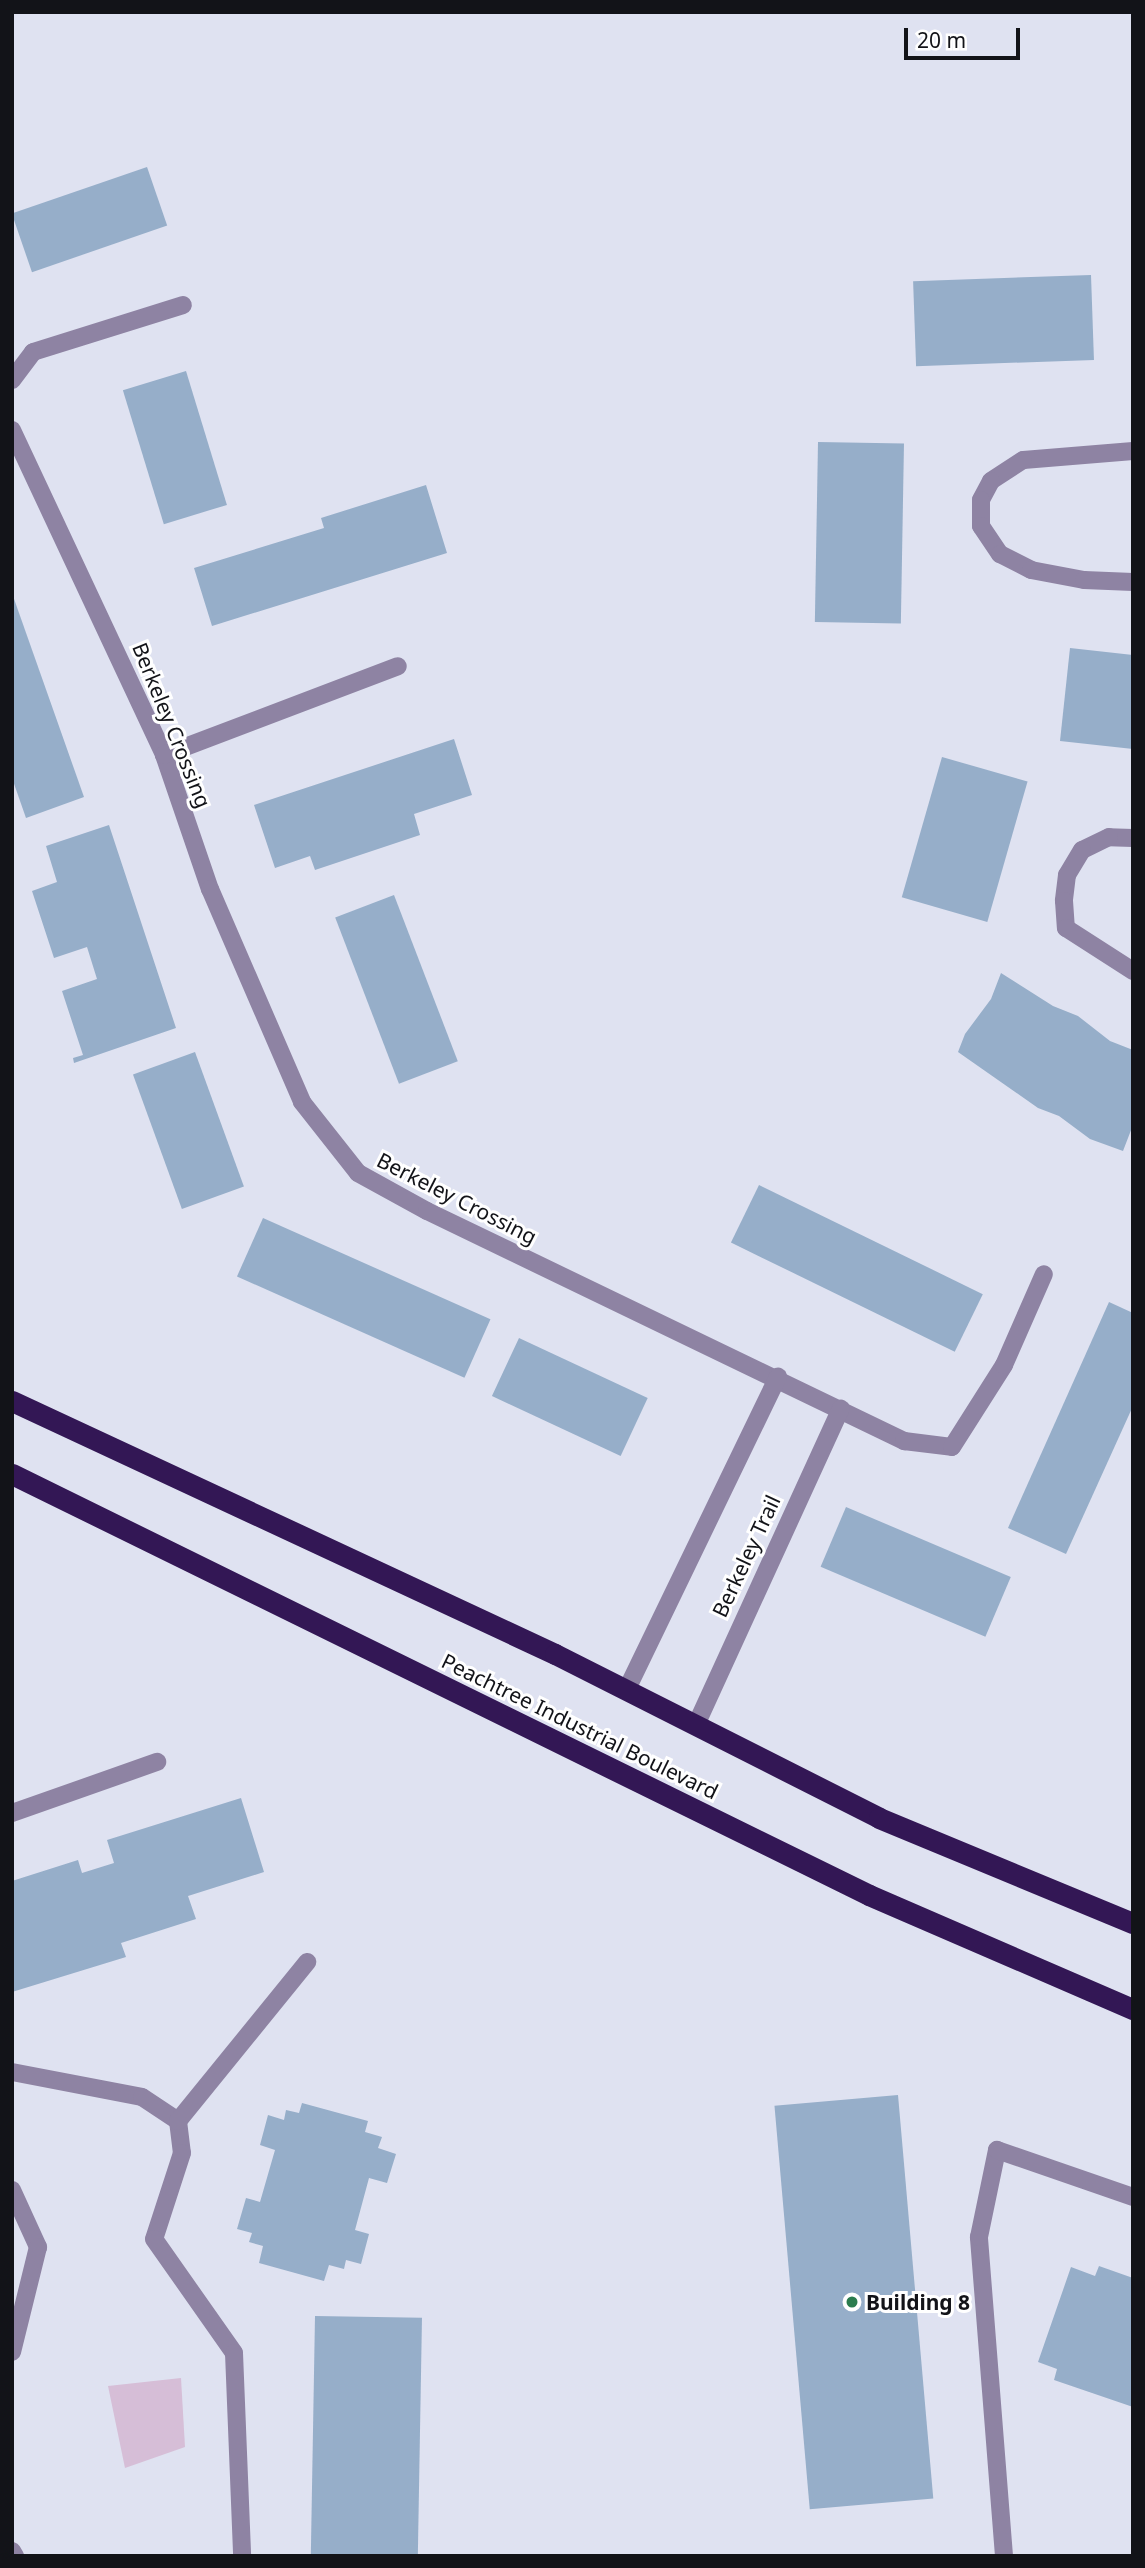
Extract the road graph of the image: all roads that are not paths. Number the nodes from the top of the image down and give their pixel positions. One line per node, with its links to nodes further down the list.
1 (183, 305): 2 (street)
2 (12, 380)
3 (12, 430): 7 (street, Berkeley Crossing)
4 (1133, 451): 5 (street)
5 (1133, 582)
6 (398, 666): 7 (street)
7 (164, 755): 11 (street, Berkeley Crossing)
8 (1133, 838): 9 (street)
9 (1133, 971)
10 (1044, 1274): 13 (street, Berkeley Crossing)
11 (778, 1377): 13 (street, Berkeley Crossing); 15 (street)
12 (12, 1401): 15 (highway)
13 (841, 1409): 16 (street, Berkeley Trail)
14 (12, 1474): 21 (highway, Peachtree Industrial Boulevard)
15 (627, 1689): 16 (highway)
16 (696, 1725): 19 (highway)
17 (157, 1762): 18 (street)
18 (12, 1813)
19 (1133, 1923)
20 (307, 1962): 23 (street)
21 (1133, 2009)
22 (12, 2073): 23 (street)
23 (178, 2121): 27 (street)
24 (12, 2190): 26 (street)
25 (1133, 2197): 28 (street)
26 (12, 2353)
27 (242, 2556)
28 (1004, 2556)

